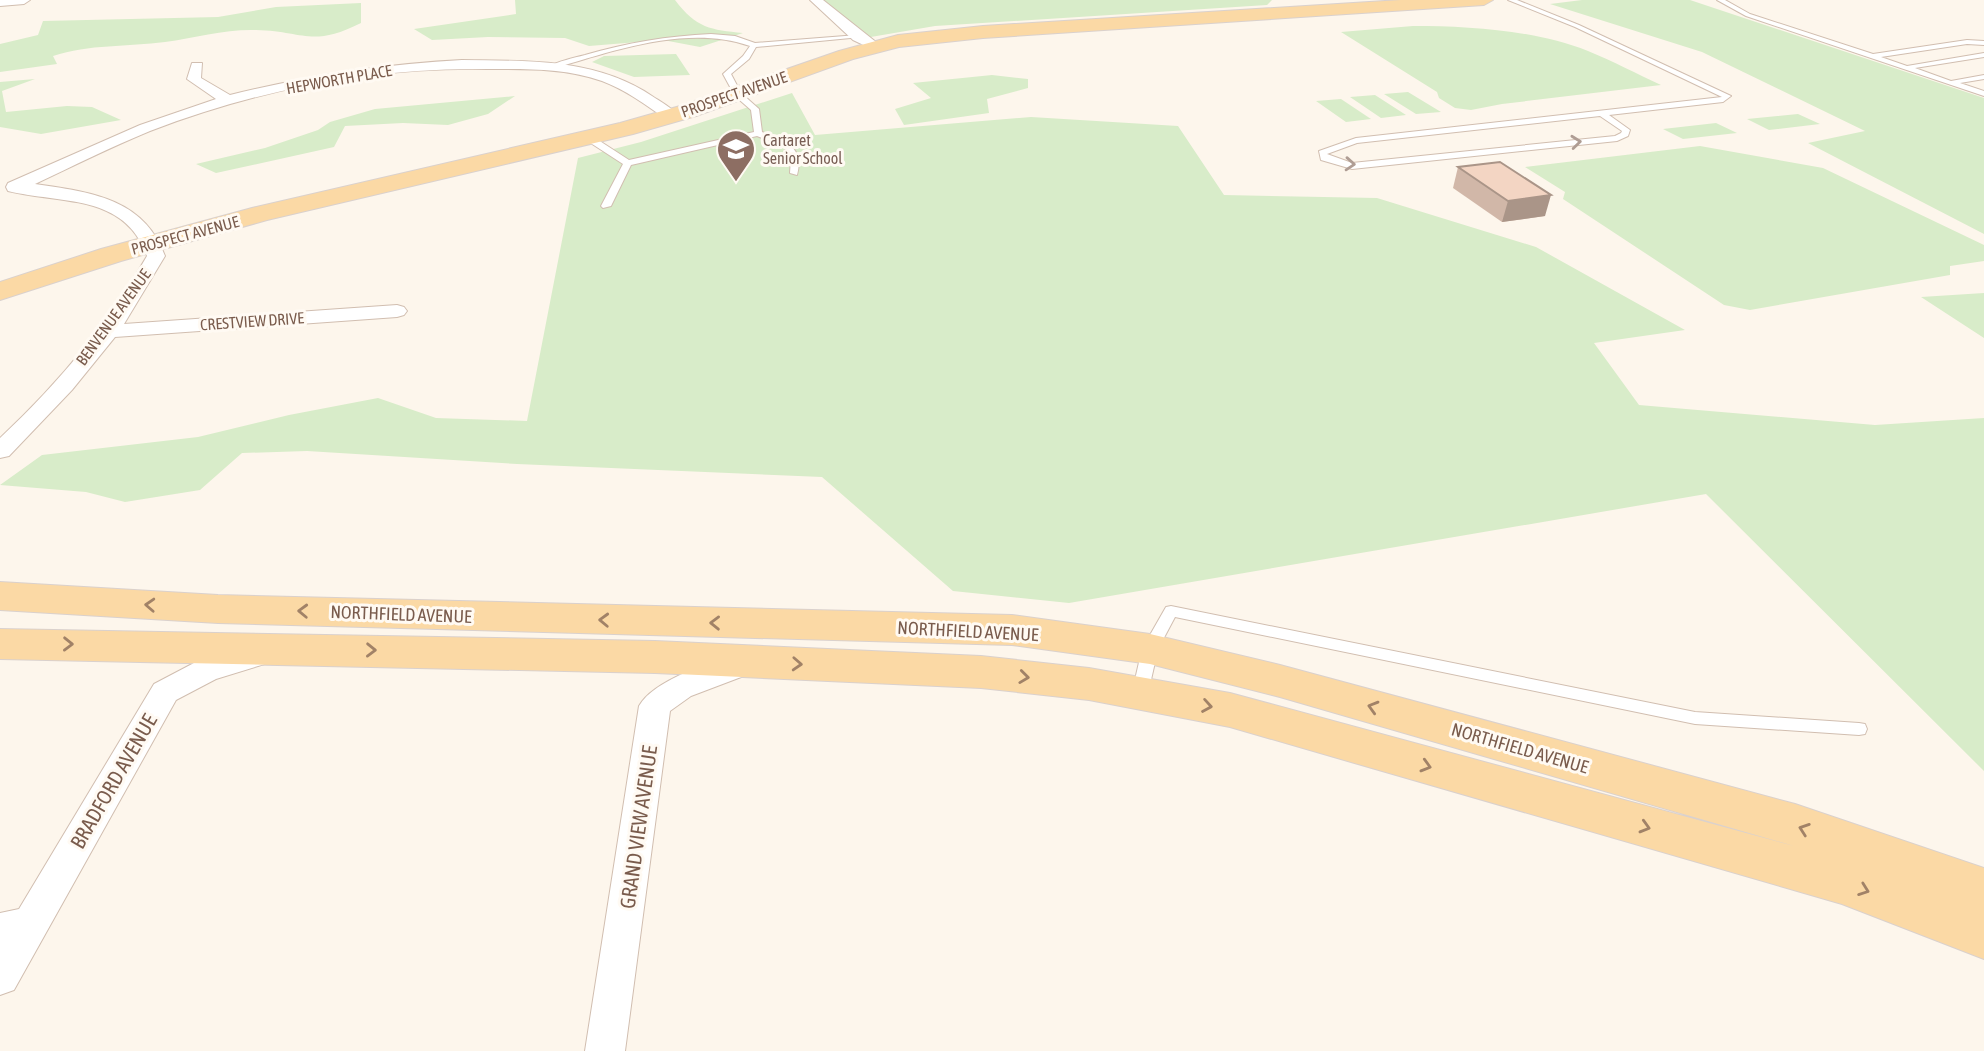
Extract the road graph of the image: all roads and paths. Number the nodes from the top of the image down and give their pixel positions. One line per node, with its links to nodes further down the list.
1 (24, 0): 6 (street)
2 (816, 0): 7 (street)
3 (1484, 0): 7 (main road, PROSPECT AVENUE)
4 (1510, 0): 20 (lane)
5 (1720, 0): 11 (lane)
6 (0, 2)
7 (866, 42): 9 (lane); 17 (main road, PROSPECT AVENUE)
8 (1984, 43): 11 (lane)
9 (754, 45): 13 (lane); 17 (lane)
10 (1984, 55): 14 (lane)
11 (1872, 56): 14 (lane)
12 (197, 66): 19 (street)
13 (552, 67): 19 (street, HEPWORTH PLACE); 21 (street, HEPWORTH PLACE)
14 (1905, 68): 16 (lane)
15 (1984, 77): 16 (lane)
16 (1950, 83): 18 (lane)
17 (738, 94): 21 (main road, PROSPECT AVENUE); 22 (lane)
18 (1984, 94)
19 (229, 101): 26 (street, HEPWORTH PLACE)
20 (1601, 113): 20 (lane, one-way to 20)
21 (671, 116): 23 (main road, PROSPECT AVENUE)
22 (758, 133): 24 (lane); 25 (lane)
23 (589, 138): 24 (lane); 28 (main road, PROSPECT AVENUE)
24 (628, 163): 27 (lane)
25 (793, 173)
26 (7, 187): 28 (street)
27 (606, 206)
28 (154, 242): 29 (main road, PROSPECT AVENUE); 31 (street, BENVENUE AVENUE)
29 (0, 291)
30 (397, 311): 31 (street, CRESTVIEW DRIVE)
31 (106, 331): 32 (street, BENVENUE AVENUE)
32 (0, 451)
33 (0, 596): 34 (main road, NORTHFIELD AVENUE, one-way to 33)
34 (218, 609): 35 (main road, NORTHFIELD AVENUE, one-way to 34); 37 (main road)
35 (664, 640): 38 (main road, NORTHFIELD AVENUE, one-way to 35); 39 (main road, NORTHFIELD AVENUE); 40 (main road, NORTHFIELD AVENUE, one-way to 35)
36 (0, 644): 37 (main road, NORTHFIELD AVENUE, one-way to 37)
37 (191, 646): 38 (main road, NORTHFIELD AVENUE)
38 (279, 648): 41 (street, BRADFORD AVENUE)
39 (749, 662): 40 (main road, NORTHFIELD AVENUE, one-way to 40); 42 (street, GRAND VIEW AVENUE)
40 (1145, 671): 43 (lane); 44 (main road, NORTHFIELD AVENUE, one-way to 40); 46 (main road, NORTHFIELD AVENUE, one-way to 46)
41 (165, 692): 45 (street, BRADFORD AVENUE)
42 (655, 706): 48 (street, GRAND VIEW AVENUE)
43 (1860, 729)
44 (1984, 891)
45 (16, 926): 47 (street, BRADFORD AVENUE)
46 (1984, 934)
47 (0, 977)
48 (605, 1051)

